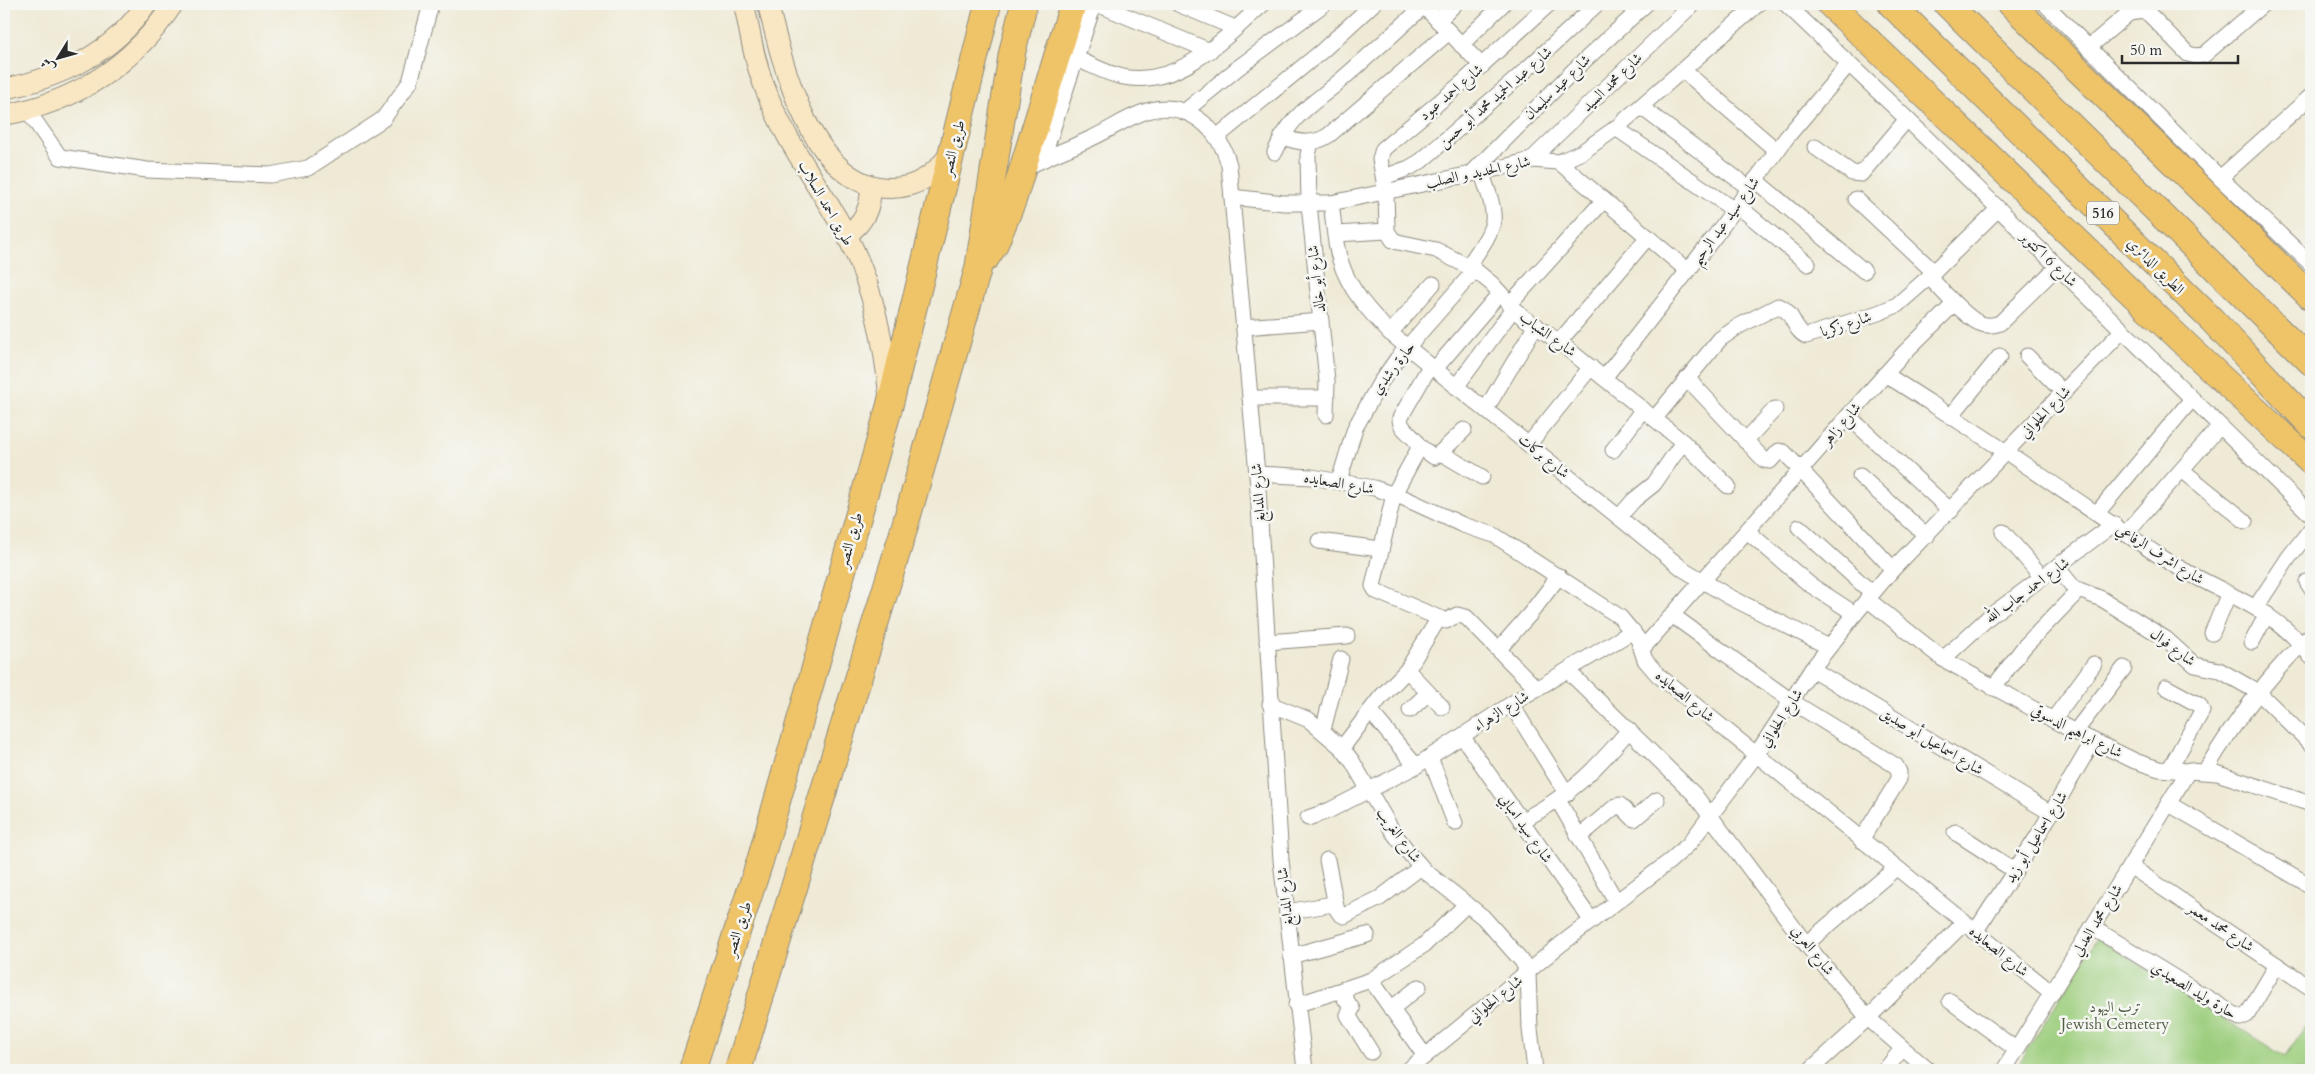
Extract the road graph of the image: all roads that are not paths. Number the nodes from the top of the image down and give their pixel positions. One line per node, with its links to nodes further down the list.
1 (146, 4): 38 (street)
2 (173, 4): 41 (street)
3 (431, 4): 41 (street)
4 (744, 4): 70 (street, طريق احمد السلاب)
5 (768, 4): 60 (street, طريق احمد السلاب)
6 (988, 4): 50 (highway, طريق النصر)
7 (1024, 4): 76 (highway)
8 (1073, 4): 55 (highway)
9 (1096, 4): 33 (street); 34 (street)
10 (1178, 4): 30 (street)
11 (1264, 4): 30 (street)
12 (1324, 4): 42 (street)
13 (1373, 4): 46 (street)
14 (1455, 4): 29 (street)
15 (1503, 4): 31 (street)
16 (1549, 4): 36 (street, شارع احمد عبود)
17 (1598, 4): 59 (street, شارع عبد الحميد محمد أبو حسن)
18 (1646, 4): 56 (street, شارع عيد سليمان)
19 (1693, 4): 53 (street, شارع محمد السيد)
20 (1758, 4): 37 (street, شارع الحديد و الصلب)
21 (1786, 4): 35 (street, شارع 6 اكتوبر)
22 (1830, 4): 121 (highway)
23 (1891, 4): 111 (highway, الطريق الدائري / 516)
24 (1947, 4): 93 (highway, 516)
25 (2011, 4): 81 (highway)
26 (2045, 4): 32 (street)
27 (2263, 4): 32 (street)
28 (1423, 5): 29 (street); 47 (street)
29 (1443, 26): 31 (street); 48 (street)
30 (1235, 28): 33 (street)
31 (1461, 45): 36 (street)
32 (2088, 48): 57 (street)
33 (1210, 51): 34 (street)
34 (1077, 59): 55 (street)
35 (1848, 65): 44 (street, شارع 6 اكتوبر); 51 (street, شارع سيد عبد الرحيم)
36 (1482, 66): 59 (street, شارع احمد عبود)
37 (1683, 70): 40 (street, شارع الحديد و الصلب); 51 (street)
38 (4, 89)
39 (2311, 96): 57 (street)
40 (1641, 107): 45 (street, شارع الحديد و الصلب); 58 (street)
41 (28, 111): 43 (street)
42 (1184, 112): 46 (street, شارع المدابغ); 55 (street, شارع المدابغ)
43 (4, 115)
44 (1907, 120): 49 (street); 67 (street, شارع 6 اكتوبر)
45 (1616, 128): 54 (street, شارع الحديد و الصلب); 66 (street)
46 (1218, 136): 61 (street, شارع المدابغ)
47 (1282, 136): 48 (street); 52 (street)
48 (1311, 142): 65 (street, شارع أبو خالد)
49 (1815, 147)
50 (952, 150): 60 (street, طريق احمد السلاب); 104 (highway, طريق النصر)
51 (1777, 151): 58 (street, شارع سيد عبد الرحيم)
52 (1275, 152)
53 (1531, 160): 54 (street, شارع الحديد و الصلب); 56 (street, شارع الحديد و الصلب)
54 (1559, 162): 63 (street)
55 (1033, 164): 76 (highway)
56 (1476, 172): 59 (street, شارع الحديد و الصلب); 75 (street, حارة رشدي)
57 (2220, 178): 73 (street)
58 (1752, 184): 66 (street, شارع سيد عبد الرحيم); 78 (street)
59 (1385, 185): 64 (street, شارع الحديد و الصلب); 68 (street)
60 (871, 186): 70 (street)
61 (1232, 197): 65 (street, شارع الحديد و الصلب); 86 (street, شارع المدابغ)
62 (1856, 199): 79 (street)
63 (1604, 200): 71 (street); 82 (street)
64 (1331, 203): 65 (street, شارع الحديد و الصلب); 69 (street, شارع بركات)
65 (1309, 204): 84 (street, شارع أبو خالد)
66 (1735, 208): 72 (street); 77 (street, شارع سيد عبد الرحيم)
67 (1998, 209): 74 (street, شارع 6 اكتوبر); 79 (street, شارع زكريا)
68 (1387, 231): 69 (street); 75 (street, شارع الشباب)
69 (1336, 234): 88 (street, شارع بركات)
70 (847, 235): 104 (street, طريق احمد السلاب)
71 (1648, 237): 77 (street); 89 (street)
72 (1808, 264)
73 (2311, 264)
74 (2057, 267): 83 (street); 87 (street, شارع 6 اكتوبر)
75 (1472, 268): 82 (street, شارع الشباب); 90 (street, حارة رشدي)
76 (978, 270): 242 (highway)
77 (1688, 271): 97 (street, شارع سيد عبد الرحيم)
78 (1864, 271)
79 (1931, 275): 83 (street); 98 (street, شارع زكريا)
80 (1433, 284): 88 (street)
81 (2311, 297)
82 (1508, 302): 85 (street, شارع الشباب); 95 (street); 99 (street)
83 (1955, 304): 96 (street, شارع زاهر)
84 (1321, 321): 86 (street); 102 (street, شارع أبو خالد)
85 (1536, 325): 89 (street, شارع الشباب); 105 (street)
86 (1244, 327): 101 (street, شارع المدابغ)
87 (2122, 330): 100 (street, شارع الحلواني); 103 (street, شارع 6 اكتوبر)
88 (1390, 333): 90 (street, شارع بركات)
89 (1559, 342): 94 (street, شارع الشباب)
90 (1407, 348): 95 (street, شارع بركات); 127 (street, حارة رشدي)
91 (2000, 356): 110 (street)
92 (2027, 356): 100 (street)
93 (2311, 362)
94 (1591, 367): 97 (street, شارع الشباب); 116 (street)
95 (1432, 368): 99 (street, شارع بركات); 117 (street)
96 (1885, 374): 109 (street, شارع زاهر); 110 (street, شارع اشرف الرفاعي)
97 (1604, 378): 107 (street, شارع الشباب)
98 (1687, 378): 107 (street, شارع زكريا); 114 (street)
99 (1456, 387): 105 (street, شارع بركات)
100 (2064, 392): 119 (street, شارع الحلواني)
101 (1250, 398): 102 (street); 124 (street, شارع المدابغ)
102 (1327, 398): 108 (street, شارع أبو خالد)
103 (2192, 399): 112 (street, شارع 6 اكتوبر); 131 (street)
104 (889, 408): 241 (highway, طريق النصر)
105 (1486, 409): 116 (street, شارع بركات)
106 (1775, 409): 114 (street)
107 (1649, 414): 115 (street, شارع الشباب); 118 (street, شارع زكريا)
108 (1326, 415)
109 (1848, 416): 122 (street, شارع زاهر); 130 (street)
110 (1951, 416): 119 (street, شارع اشرف الرفاعي)
111 (2311, 425)
112 (2220, 426): 123 (street, شارع احمد جاب الله); 132 (street, شارع 6 اكتوبر)
113 (1464, 430): 120 (street)
114 (1746, 441): 122 (street)
115 (1683, 442): 128 (street, شارع الشباب); 133 (street)
116 (1529, 444): 133 (street, شارع بركات)
117 (1418, 446): 120 (street); 129 (street)
118 (1613, 450)
119 (2006, 452): 130 (street, شارع الحلواني); 131 (street, شارع اشرف الرفاعي)
120 (1440, 453): 126 (street)
121 (2311, 462)
122 (1801, 470): 138 (street, شارع زاهر); 144 (street)
123 (2182, 470): 134 (street); 136 (street, شارع احمد جاب الله)
124 (1257, 474): 127 (street, شارع الصعايده); 159 (street, شارع المدابغ)
125 (1860, 476): 140 (street)
126 (1482, 478)
127 (1339, 481): 129 (street, شارع الصعايده)
128 (1728, 486)
129 (1394, 494): 142 (street); 145 (street, شارع الصعايده)
130 (1951, 511): 140 (street, شارع الحلواني)
131 (2097, 513): 136 (street, شارع اشرف الرفاعي)
132 (2311, 516)
133 (1619, 517): 147 (street, شارع بركات)
134 (2245, 521)
135 (1799, 527): 150 (street, شارع ابراهيم الدسوقي)
136 (2120, 529): 143 (street, شارع احمد جاب الله); 149 (street, شارع اشرف الرفاعي)
137 (2311, 529): 151 (street)
138 (1747, 531): 147 (street, شارع زاهر); 152 (street)
139 (2003, 532): 146 (street)
140 (1927, 536): 144 (street, شارع الحلواني)
141 (1319, 541): 142 (street)
142 (1380, 549): 154 (street)
143 (2057, 567): 146 (street, شارع احمد جاب الله); 148 (street, شارع فوال)
144 (1893, 570): 150 (street, شارع الحلواني)
145 (1558, 576): 155 (street, شارع الصعايده); 162 (street)
146 (2042, 578): 166 (street, شارع احمد جاب الله)
147 (1702, 581): 153 (street, شارع زاهر); 161 (street, شارع بركات)
148 (2079, 590): 173 (street); 175 (street, شارع فوال)
149 (2229, 593): 151 (street, شارع اشرف الرفاعي); 156 (street)
150 (1870, 596): 152 (street, شارع الحلواني); 166 (street, شارع ابراهيم الدسوقي)
151 (2261, 611): 158 (street, شارع اشرف الرفاعي); 160 (street)
152 (1855, 614): 161 (street, شارع الحلواني)
153 (1672, 615): 163 (street, شارع زاهر); 177 (street)
154 (1439, 618): 162 (street); 170 (street)
155 (1633, 631): 163 (street, شارع الصعايده); 171 (street, شارع الزهراء)
156 (2212, 634)
157 (1347, 636): 159 (street)
158 (2306, 639): 164 (street, شارع اشرف الرفاعي); 175 (street)
159 (1267, 642): 178 (street, شارع المدابغ)
160 (2252, 642)
161 (1829, 647): 169 (street, شارع الحلواني)
162 (1499, 649): 174 (street)
163 (1642, 649): 191 (street, شارع الصعايده)
164 (2311, 658)
165 (1341, 659): 184 (street)
166 (1943, 659): 173 (street, شارع ابراهيم الدسوقي)
167 (2094, 664): 183 (street)
168 (2124, 668): 186 (street)
169 (1812, 669): 177 (street, شارع الحلواني); 202 (street, شارع اسماعيل أبو صديق)
170 (1407, 670): 176 (street); 182 (street)
171 (1568, 671): 174 (street, شارع الزهراء); 185 (street, شارع العربي)
172 (2166, 687): 194 (street)
173 (1993, 688): 183 (street, شارع ابراهيم الدسوقي)
174 (1537, 689): 179 (street, شارع الزهراء)
175 (2258, 692): 189 (street, شارع فوال); 196 (street)
176 (1428, 693): 180 (street); 181 (street)
177 (1791, 701): 191 (street, شارع الحلواني); 209 (street)
178 (1270, 704): 184 (street, شارع الغريب); 219 (street, شارع المدابغ)
179 (1511, 704): 187 (street, شارع الزهراء); 198 (street)
180 (1442, 707)
181 (1410, 710)
182 (1370, 711): 190 (street); 193 (street)
183 (2053, 720): 186 (street, شارع ابراهيم الدسوقي)
184 (1323, 730): 190 (street, شارع الغريب)
185 (1629, 730): 198 (street); 203 (street, شارع العربي)
186 (2075, 732): 188 (street, شارع ابراهيم الدسوقي)
187 (1462, 736): 192 (street, شارع الزهراء); 205 (street, شارع سيد امبابي)
188 (2093, 741): 194 (street, شارع ابراهيم الدسوقي); 202 (street, شارع اسماعيل أبو زيد)
189 (2311, 744)
190 (1342, 748): 197 (street, شارع الغريب)
191 (1756, 755): 203 (street, شارع الحلواني); 209 (street, شارع الصعايده)
192 (1430, 758): 193 (street, شارع الزهراء); 206 (street)
193 (1416, 766): 197 (street, شارع الزهراء)
194 (2169, 770): 195 (street, شارع ابراهيم الدسوقي)
195 (2189, 770): 196 (street, شارع ابراهيم الدسوقي); 200 (street, شارع محمد العدلي)
196 (2205, 770): 201 (street, شارع ابراهيم الدسوقي)
197 (1368, 789): 204 (street, شارع الزهراء); 212 (street, شارع الغريب)
198 (1562, 797): 205 (street); 208 (street)
199 (1657, 800): 208 (street)
200 (2169, 804): 211 (street, شارع محمد العدلي); 215 (street)
201 (2311, 804)
202 (2051, 814): 214 (street, شارع اسماعيل أبو زيد)
203 (1712, 816): 216 (street, شارع الحلواني); 224 (street, شارع العربي)
204 (1308, 818)
205 (1521, 821): 220 (street, شارع سيد امبابي)
206 (1455, 823)
207 (1955, 832): 214 (street)
208 (1579, 836): 216 (street)
209 (1861, 840): 213 (street, شارع الصعايده)
210 (1327, 860): 218 (street)
211 (2130, 866): 222 (street, شارع محمد العدلي); 226 (street, شارع محمد معمر)
212 (1422, 867): 217 (street, شارع الغريب); 218 (street)
213 (1896, 868): 221 (street, شارع الصعايده); 224 (street)
214 (2015, 871): 221 (street, شارع اسماعيل أبو زيد)
215 (2311, 886)
216 (1616, 901): 220 (street, شارع الحلواني)
217 (1466, 904): 227 (street, شارع الغريب); 228 (street)
218 (1336, 906): 219 (street)
219 (1287, 912): 225 (street, شارع المدابغ)
220 (1591, 920): 227 (street, شارع الحلواني)
221 (1970, 927): 232 (street, شارع الصعايده); 236 (street, شارع اسماعيل أبو زيد)
222 (2092, 927): 226 (street, حارة وليد الصعيدي); 232 (street, شارع محمد العدلي)
223 (1367, 935): 225 (street)
224 (1806, 944): 236 (street, شارع العربي)
225 (1291, 956): 234 (street, شارع المدابغ)
226 (2277, 965): 230 (street, شارع محمد معمر)
227 (1528, 973): 240 (street, شارع الحلواني); 245 (street)
228 (1371, 980): 231 (street); 235 (street)
229 (1419, 987): 235 (street)
230 (2311, 988)
231 (1340, 991): 234 (street); 239 (street)
232 (2052, 993): 238 (street, شارع محمد العدلي)
233 (1950, 1001): 238 (street)
234 (1296, 1005): 243 (street, شارع المدابغ)
235 (1391, 1008): 240 (street)
236 (1868, 1018): 237 (street, شارع العربي); 246 (street, شارع اسماعيل أبو زيد)
237 (1902, 1049): 247 (street); 248 (street, شارع العربي)
238 (2017, 1050): 249 (street, شارع محمد العدلي)
239 (1371, 1052)
240 (1425, 1056): 244 (street, شارع الحلواني)
241 (692, 1070)
242 (738, 1070)
243 (1305, 1070)
244 (1408, 1070)
245 (1535, 1070)
246 (1810, 1070)
247 (1885, 1070)
248 (1928, 1070)
249 (2004, 1070)

